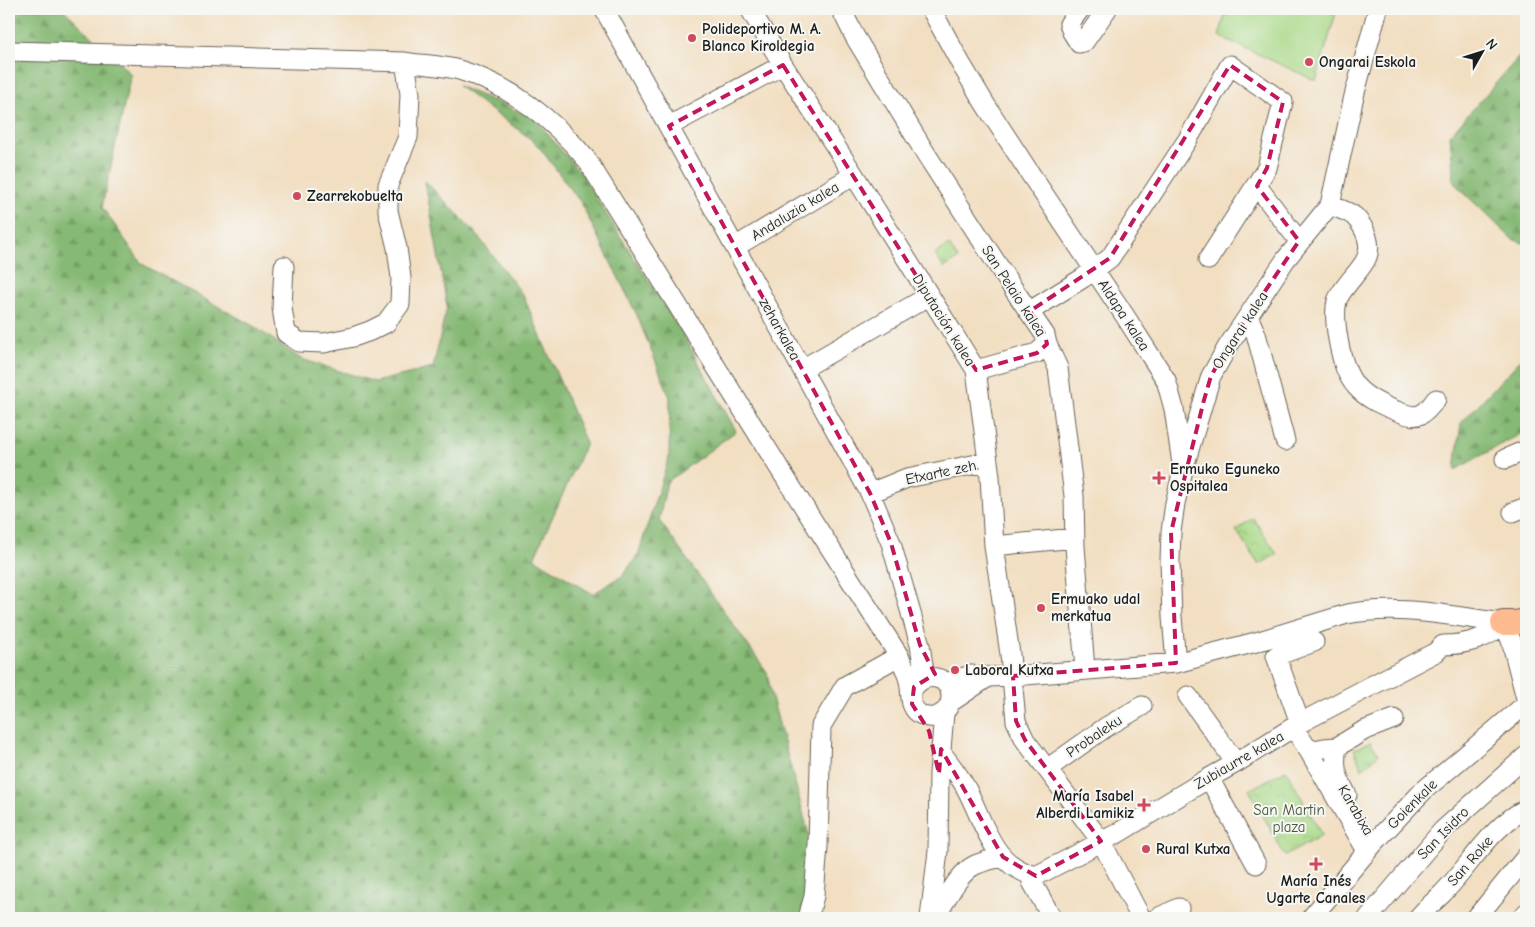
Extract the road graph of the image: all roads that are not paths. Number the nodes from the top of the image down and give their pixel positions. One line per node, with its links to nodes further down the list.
1 (750, 9): 10 (street, Diputación kalea)
2 (841, 9): 21 (street, San Pelaio kalea)
3 (931, 9): 19 (street, Aldapa kalea)
4 (1080, 9): 5 (street)
5 (1107, 9)
6 (1378, 9): 14 (street, Ongarai kalea)
7 (609, 14): 11 (street, zeharkalea)
8 (9, 51): 9 (street)
9 (405, 62): 18 (street); 40 (street)
10 (782, 65): 11 (street); 12 (street, Diputación kalea)
11 (669, 126): 16 (street, zeharkalea)
12 (854, 175): 16 (street, Andaluzia kalea); 20 (street, Diputación kalea)
13 (1257, 186): 15 (street); 17 (street); 19 (street)
14 (1330, 205): 15 (street, Ongarai kalea); 26 (street)
15 (1299, 241): 22 (street, Ongarai kalea)
16 (735, 248): 24 (street, zeharkalea)
17 (1208, 260)
18 (284, 266)
19 (1094, 270): 21 (street); 31 (street, Aldapa kalea)
20 (929, 296): 24 (street); 25 (street, Diputación kalea)
21 (1030, 311): 23 (street, San Pelaio kalea)
22 (1248, 316): 27 (street); 31 (street, Ongarai kalea)
23 (1046, 344): 25 (street); 33 (street, San Pelaio kalea)
24 (802, 369): 32 (street, zeharkalea)
25 (976, 370): 30 (street, Diputación kalea)
26 (1436, 399)
27 (1285, 440)
28 (1526, 450): 29 (street)
29 (1505, 459)
30 (988, 462): 32 (street, Etxarte zeh.); 34 (street, Diputación kalea)
31 (1183, 470): 41 (street, Aldapa kalea)
32 (870, 493): 45 (street, zeharkalea)
33 (1075, 538): 34 (street); 42 (street, San Pelaio kalea)
34 (994, 546): 43 (street, Diputación kalea)
35 (1446, 615): 37 (street); 38 (street); 39 (street)
36 (1526, 621): 37 (main road)
37 (1503, 623): 39 (street); 47 (street)
38 (1274, 637): 41 (street); 53 (street, Karabixa)
39 (1443, 645): 53 (street, Zubiaurre kalea)
40 (900, 657): 45 (street); 72 (street)
41 (1176, 663): 42 (street)
42 (1085, 669): 43 (street)
43 (1013, 676): 44 (street); 59 (street)
44 (988, 677): 45 (street); 50 (street)
45 (928, 682): 50 (street); 51 (street)
46 (1188, 696): 58 (street)
47 (1526, 698)
48 (1526, 704): 64 (street, Goienkale)
49 (1142, 706): 59 (street, Probaleku)
50 (947, 707): 51 (street); 55 (street)
51 (920, 714): 60 (street)
52 (1394, 719): 54 (street)
53 (1297, 726): 56 (street, Karabixa); 58 (street, Zubiaurre kalea)
54 (1337, 747): 56 (street); 64 (street, Karabixa)
55 (941, 752): 60 (street); 65 (street)
56 (1309, 752): 64 (street, Karabixa)
57 (1526, 756): 78 (street, San Isidro)
58 (1236, 763): 61 (street, Zubiaurre kalea)
59 (1047, 769): 63 (street)
60 (939, 774): 73 (street)
61 (1209, 778): 63 (street, Zubiaurre kalea); 67 (street)
62 (1526, 809): 79 (street, San Roke)
63 (1101, 841): 68 (street, Zubiaurre kalea); 75 (street)
64 (1371, 847): 77 (street, Goienkale)
65 (1002, 857): 68 (street); 74 (street)
66 (1526, 859): 80 (street)
67 (1256, 864)
68 (1036, 876): 71 (street)
69 (1179, 908): 76 (street)
70 (1526, 913): 81 (street)
71 (1044, 914)
72 (808, 918)
73 (930, 918)
74 (935, 918)
75 (1141, 918)
76 (1157, 918)
77 (1311, 918)
78 (1368, 918)
79 (1418, 918)
80 (1476, 918)
81 (1522, 918)

